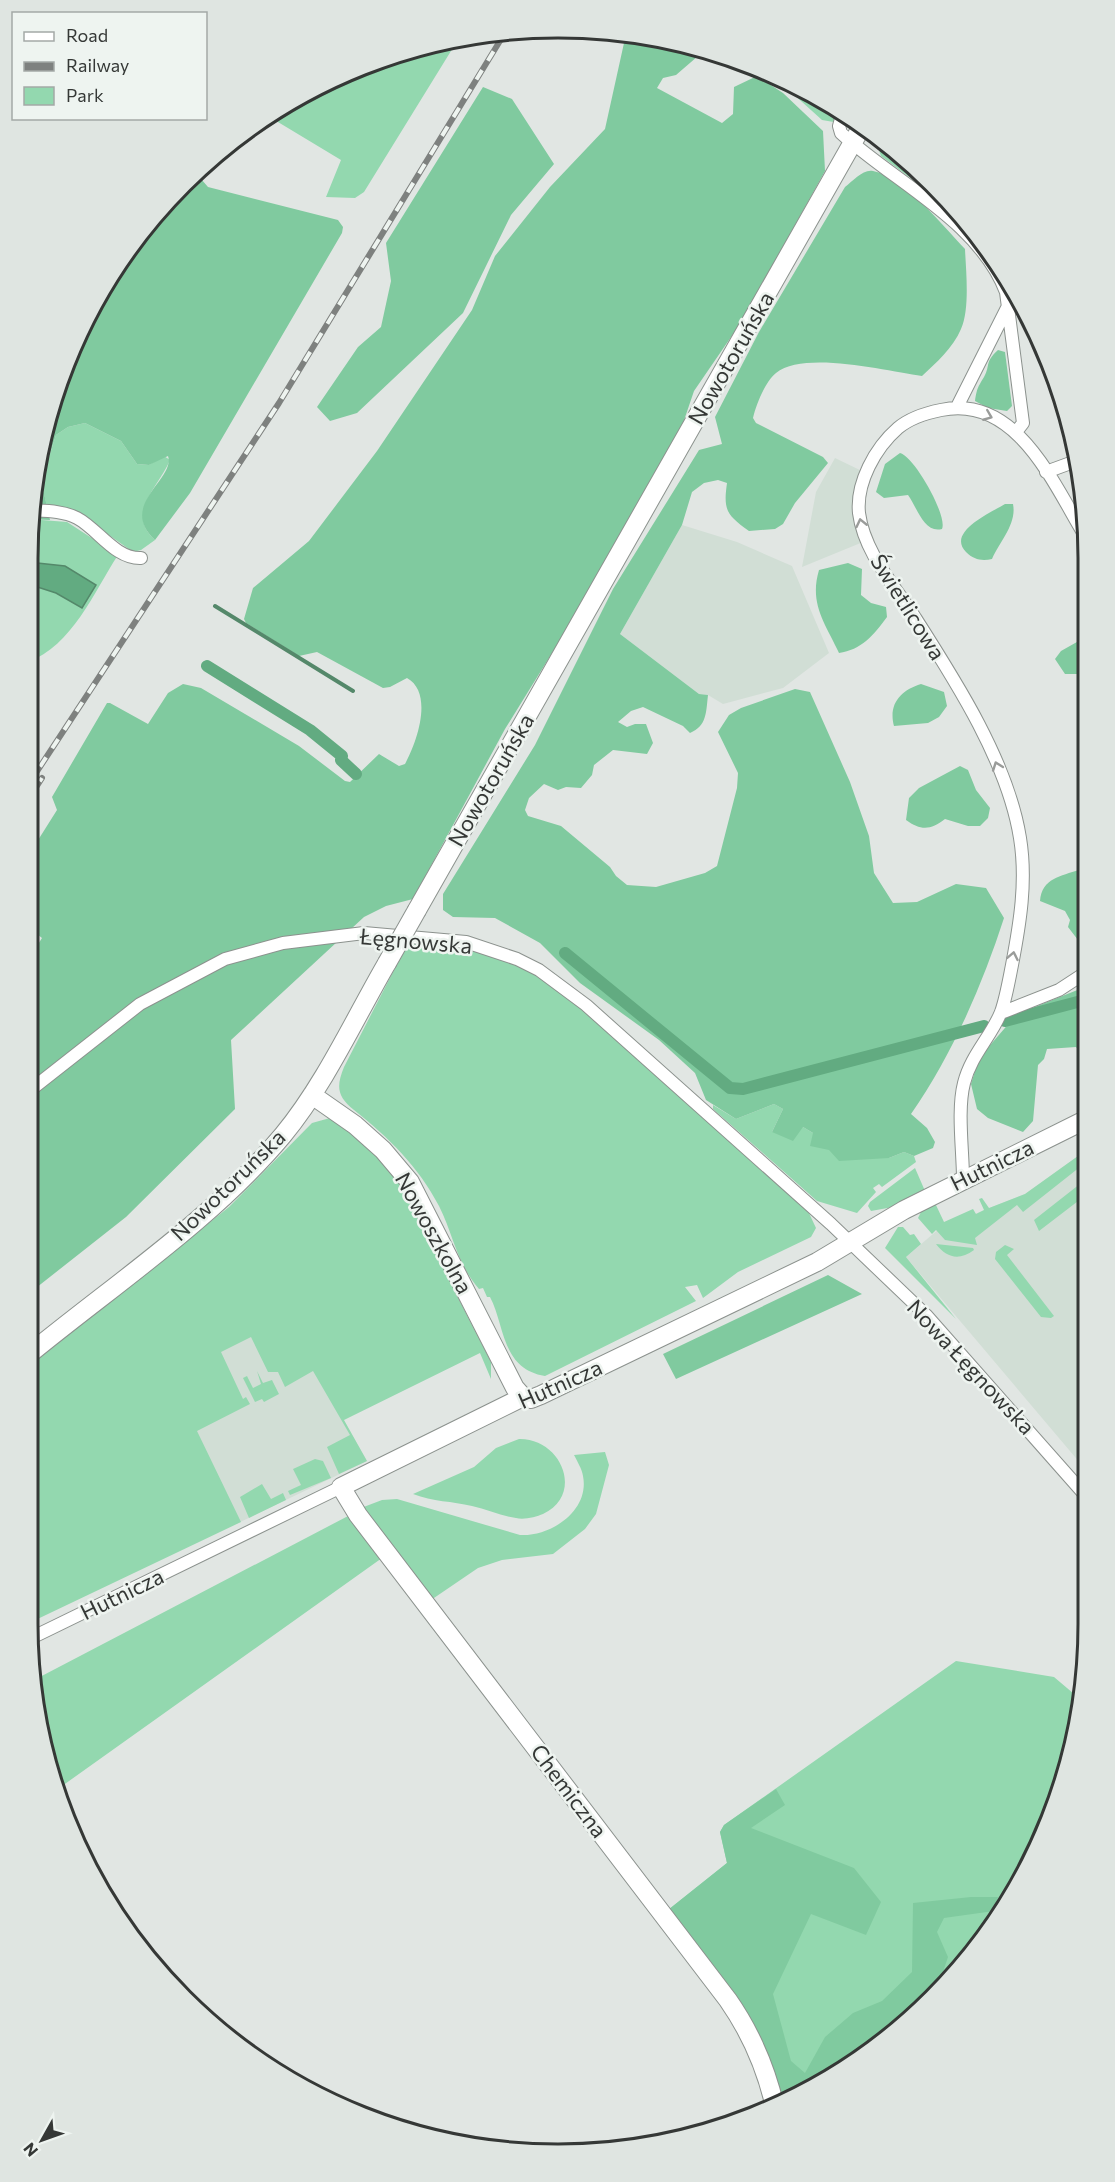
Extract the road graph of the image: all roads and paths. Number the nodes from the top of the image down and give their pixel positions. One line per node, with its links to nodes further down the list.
1 (840, 121): 2 (street)
2 (856, 135): 3 (street); 16 (street, Nowotoruńska, bridge)
3 (955, 223)
4 (1006, 295): 5 (street)
5 (1007, 308): 6 (street); 7 (street)
6 (957, 407): 7 (street, one-way to 7); 14 (street, Świetlicowa, one-way to 6)
7 (1017, 432): 9 (street)
8 (1069, 464): 9 (street)
9 (1046, 472): 11 (street)
10 (40, 511): 12 (street)
11 (1076, 521)
12 (141, 558)
13 (1078, 978): 14 (street)
14 (1001, 1013): 18 (street, Świetlicowa)
15 (38, 1084): 19 (street, Łęgnowska)
16 (312, 1095): 20 (street, Nowotoruńska); 21 (street, Nowoszkolna)
17 (1078, 1123): 18 (street, Hutnicza)
18 (963, 1179): 19 (street, Hutnicza)
19 (850, 1243): 21 (street, Hutnicza); 23 (street, Nowa Łęgnowska)
20 (38, 1347)
21 (523, 1397): 22 (street, Hutnicza)
22 (341, 1487): 24 (street, Hutnicza); 25 (street, Chemiczna)
23 (1078, 1487)
24 (38, 1634)
25 (772, 2098)

